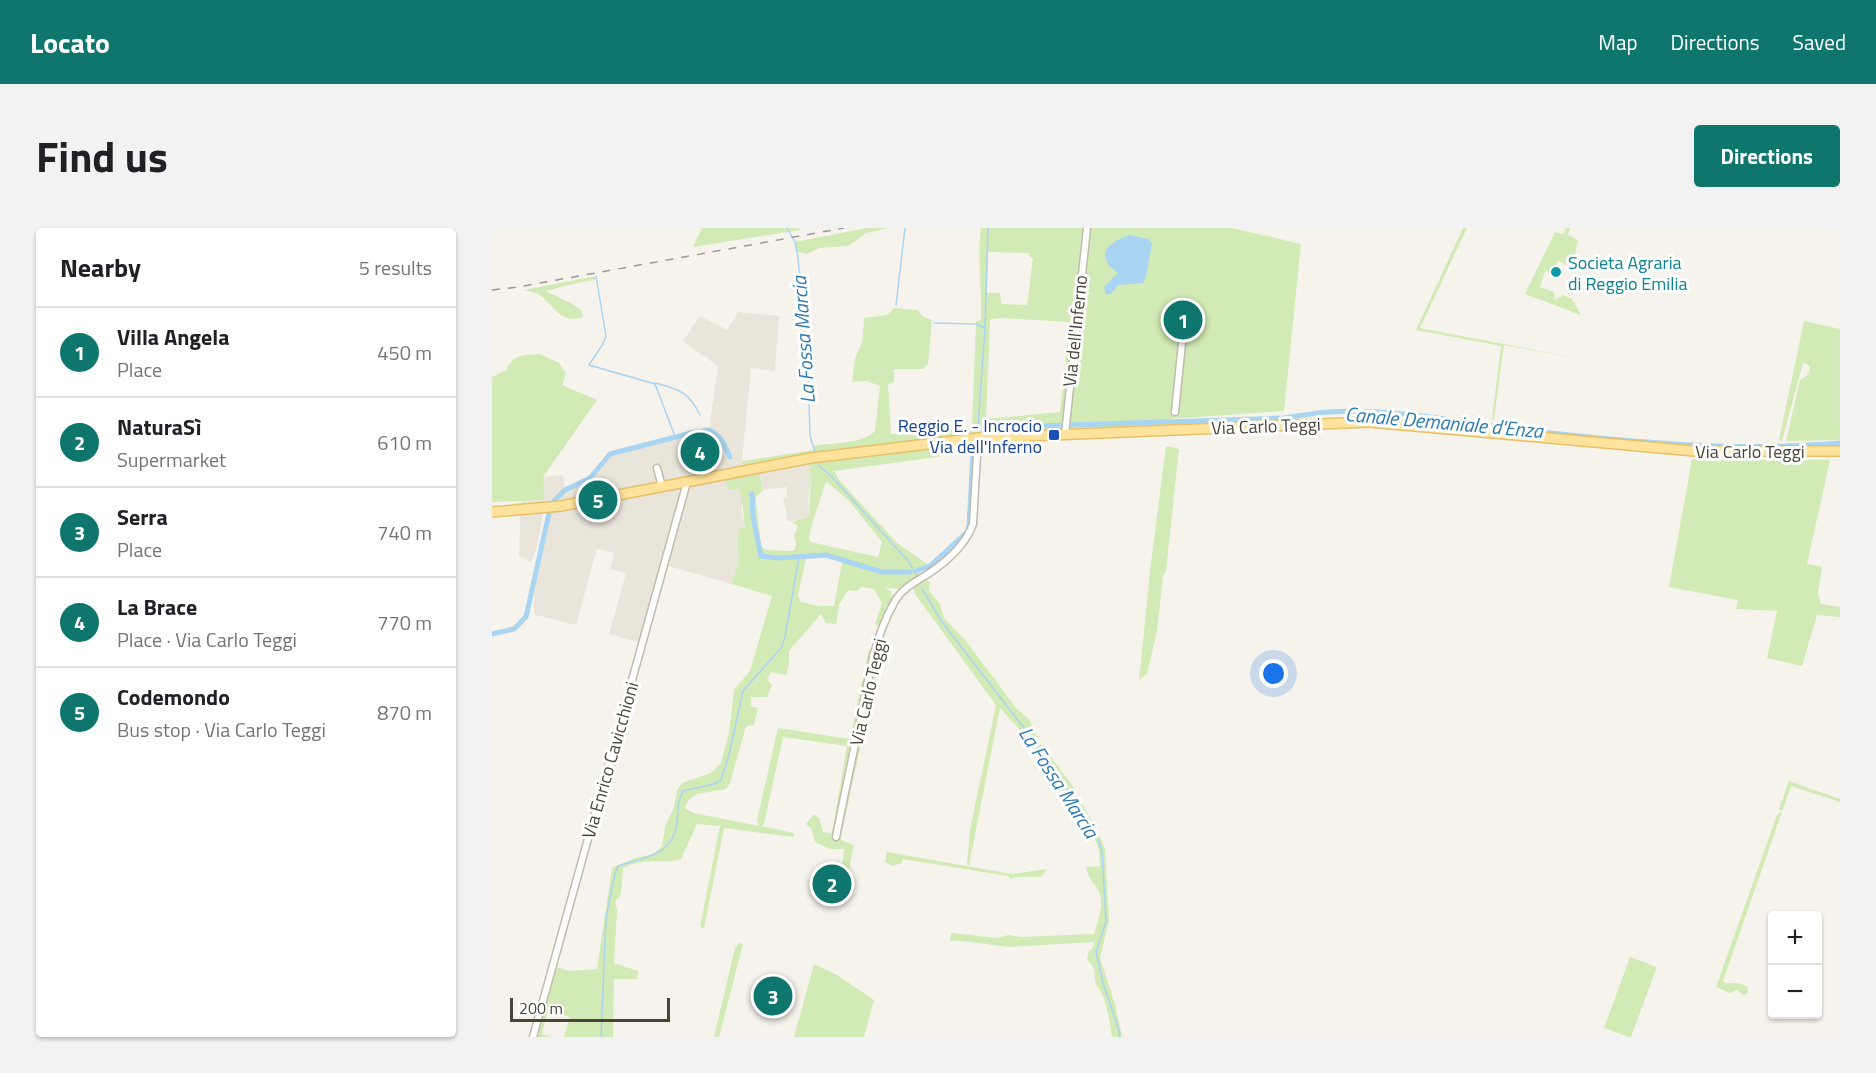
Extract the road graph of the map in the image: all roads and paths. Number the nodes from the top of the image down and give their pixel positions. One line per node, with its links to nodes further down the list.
1 (1087, 228): 4 (street, Via dell'Inferno)
2 (1182, 343): 3 (street)
3 (1175, 412)
4 (1065, 431): 5 (main road, Via Carlo Teggi); 6 (main road, Via Carlo Teggi)
5 (978, 438): 8 (main road, Via Carlo Teggi); 11 (street, Via Carlo Teggi)
6 (1840, 451)
7 (657, 468): 9 (street)
8 (687, 482): 9 (main road, Via Carlo Teggi); 12 (street, Via Enrico Cavicchioni)
9 (662, 487): 10 (main road, Via Carlo Teggi)
10 (492, 512)
11 (836, 837)
12 (533, 1037)

